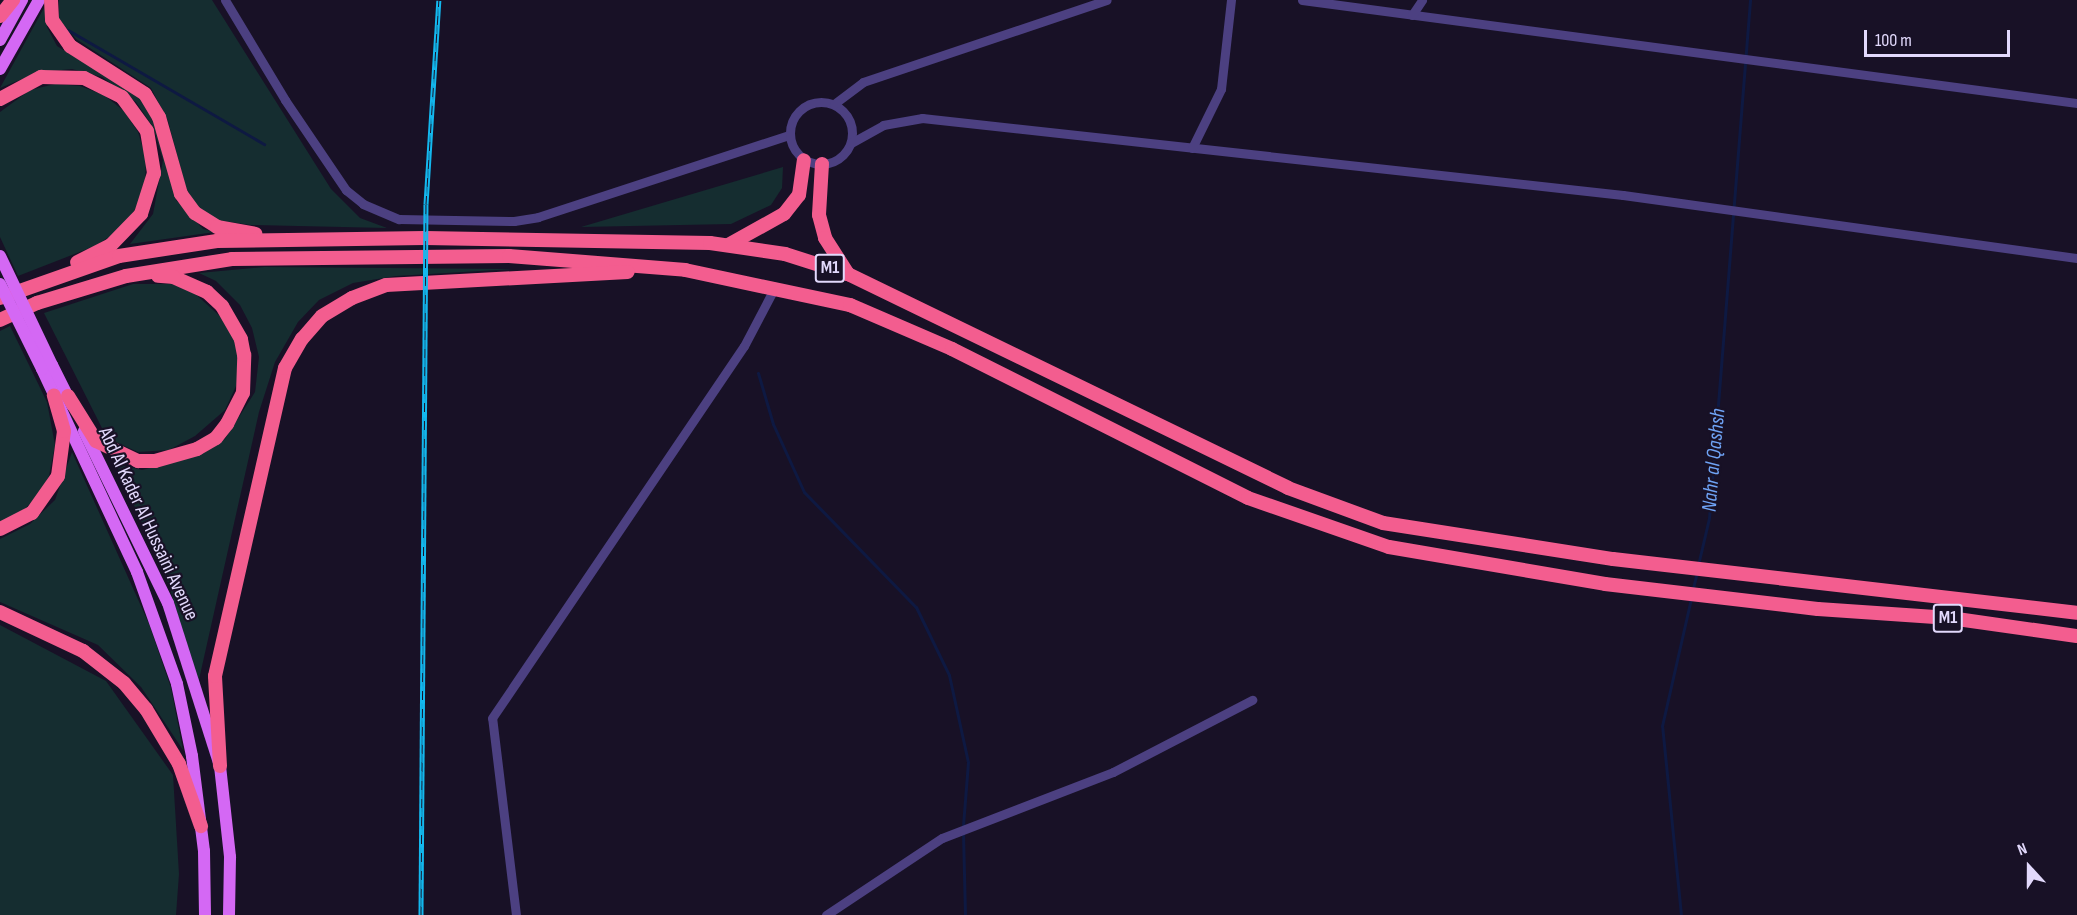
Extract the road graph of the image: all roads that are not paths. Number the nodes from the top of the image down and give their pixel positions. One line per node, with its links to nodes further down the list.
1 (14, 0): 11 (highway)
2 (22, 0): 12 (main road)
3 (39, 0): 13 (main road)
4 (51, 0): 22 (highway)
5 (225, 0): 17 (street)
6 (1107, 0): 16 (street)
7 (1231, 0): 19 (street)
8 (1302, 0): 10 (street)
9 (1422, 0): 10 (street)
10 (1412, 15): 15 (street)
11 (0, 16)
12 (0, 40)
13 (0, 69)
14 (0, 99): 30 (highway)
15 (2077, 103)
16 (834, 104): 17 (street); 18 (street)
17 (789, 135): 20 (street)
18 (851, 143): 19 (street); 21 (street)
19 (1192, 148): 25 (street)
20 (804, 160): 21 (street); 23 (highway)
21 (822, 164): 27 (highway)
22 (281, 238): 23 (highway, M1); 30 (highway, M1)
23 (727, 245): 27 (highway, M1)
24 (0, 256): 34 (main road, bridge)
25 (2077, 258)
26 (652, 269): 28 (highway, M1); 31 (highway, M1); 41 (highway)
27 (848, 274): 38 (highway, M1)
28 (126, 276): 33 (highway, M1); 35 (highway)
29 (0, 284): 34 (main road, bridge)
30 (27, 287): 32 (highway, M1)
31 (775, 287): 39 (highway, M1); 45 (street)
32 (0, 298)
33 (0, 320)
34 (47, 367): 35 (main road, Abd Al Kader Al Hussaini Avenue)
35 (61, 396): 36 (highway); 41 (main road, Abd Al Kader Al Hussaini Avenue); 42 (main road, Abd Al Kader Al Hussaini Avenue)
36 (0, 530)
37 (0, 612): 42 (highway)
38 (2077, 613)
39 (2077, 636)
40 (1252, 700): 46 (street)
41 (220, 766): 44 (main road, Abd Al Kader Al Hussaini Avenue)
42 (201, 826): 43 (main road, Abd Al Kader Al Hussaini Avenue)
43 (205, 915)
44 (229, 915)
45 (516, 915)
46 (826, 915)

